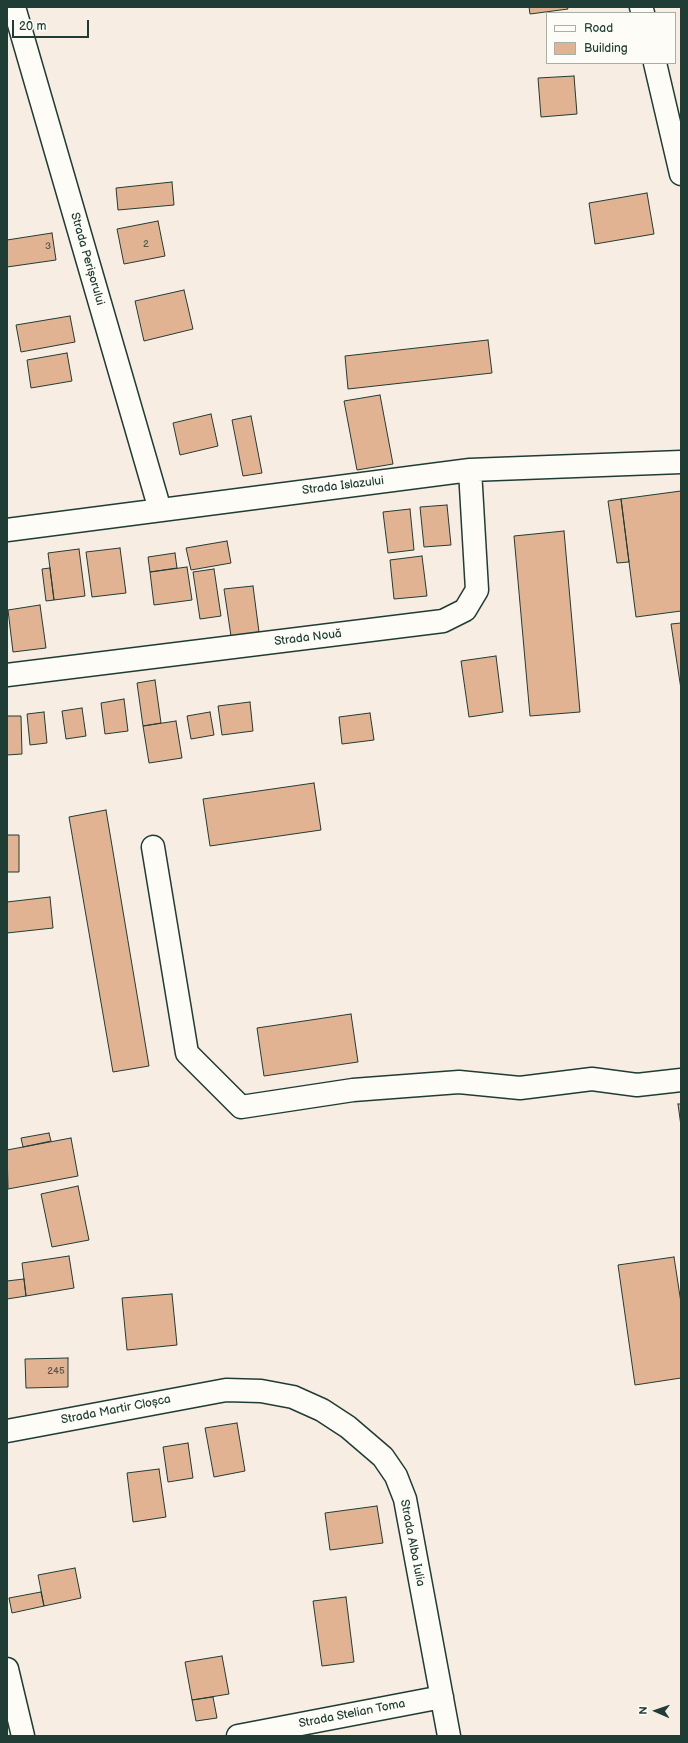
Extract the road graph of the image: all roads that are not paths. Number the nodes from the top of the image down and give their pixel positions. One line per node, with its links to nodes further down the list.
1 (14, 7): 6 (street, Strada Perișorului)
2 (654, 64): 3 (street)
3 (681, 174)
4 (681, 462): 5 (street, Strada Islazului)
5 (470, 470): 6 (street, Strada Islazului); 8 (street, Strada Nouă)
6 (160, 510): 7 (street, Strada Islazului)
7 (7, 530)
8 (7, 675)
9 (153, 847): 10 (street)
10 (681, 1080)
11 (226, 1390): 12 (street, Strada Martir Cloșca); 14 (street, Strada Alba Iulia)
12 (7, 1431)
13 (7, 1669): 15 (street)
14 (442, 1697): 16 (street, Strada Stelian Toma); 17 (street, Strada Alba Iulia)
15 (23, 1736)
16 (238, 1736)
17 (449, 1736)

